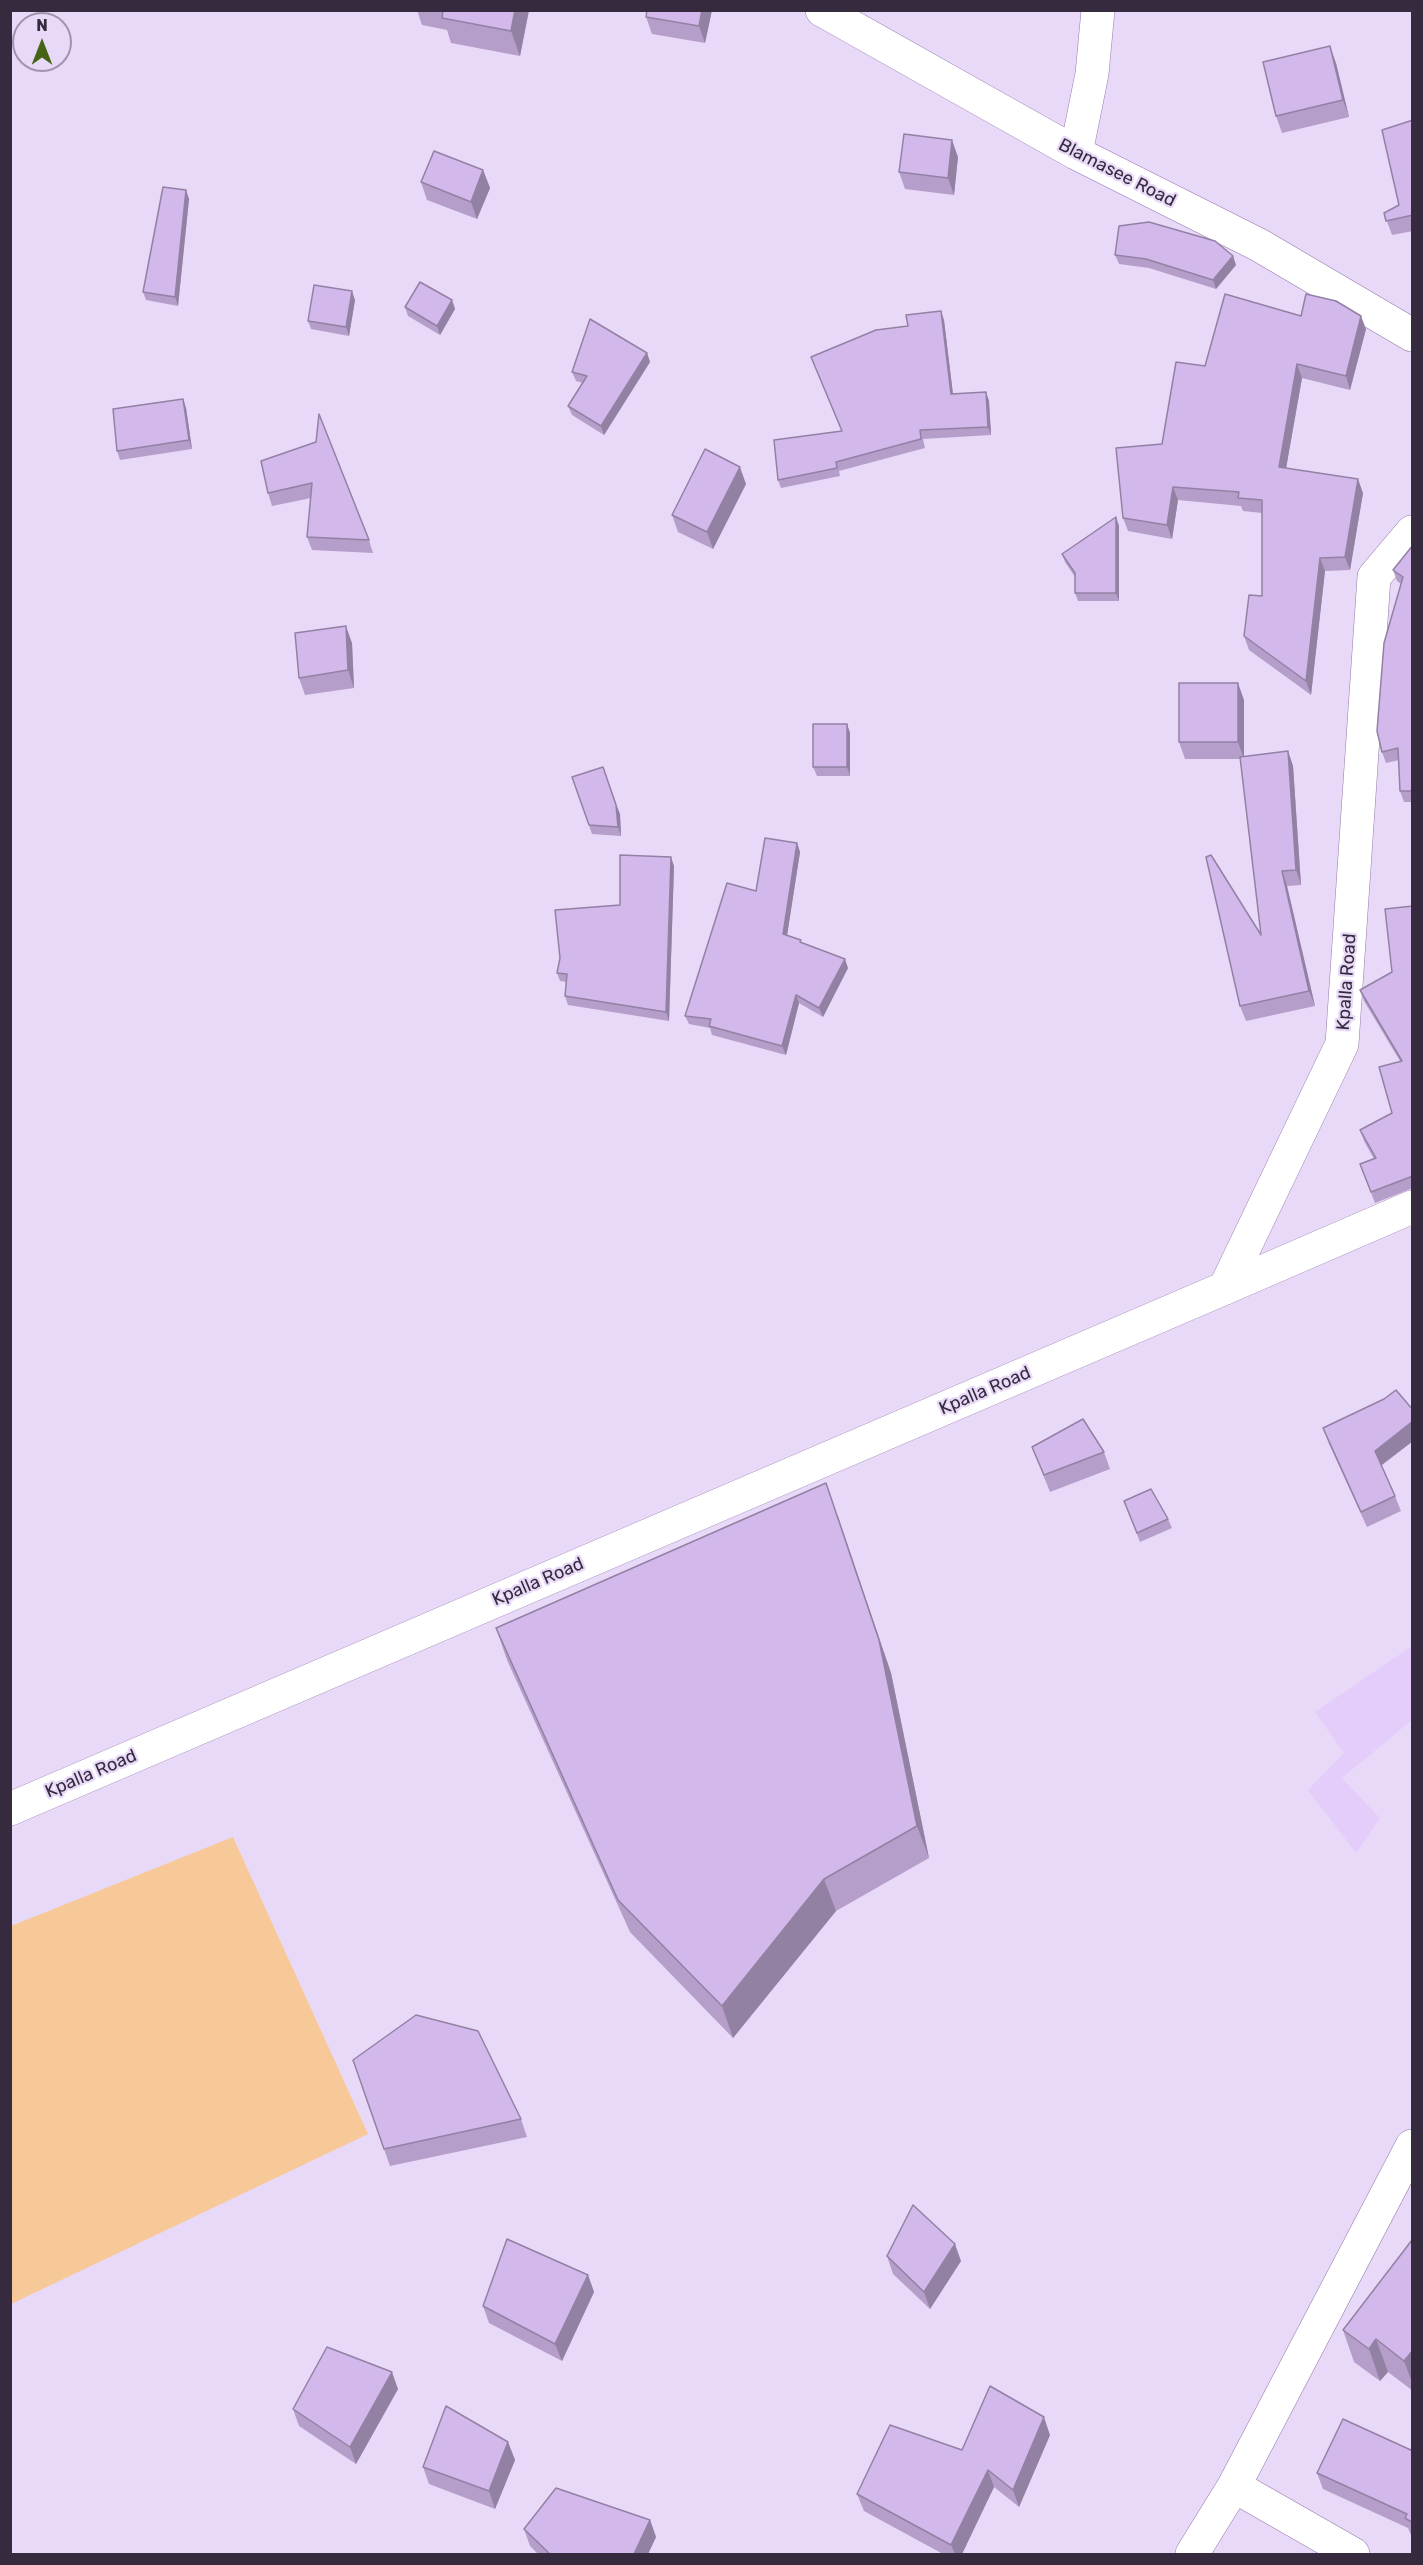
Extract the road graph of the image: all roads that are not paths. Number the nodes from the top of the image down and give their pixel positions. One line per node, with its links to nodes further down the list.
1 (822, 10): 3 (street, Blamasee Road)
2 (1098, 10): 3 (street)
3 (1076, 153): 4 (street, Blamasee Road)
4 (1413, 335)
5 (1413, 532): 7 (street, Kpalla Road)
6 (1413, 1207): 7 (street)
7 (1225, 1288): 8 (street, Kpalla Road)
8 (10, 1809)
9 (1413, 2146): 10 (street)
10 (1234, 2486): 11 (street); 12 (street)
11 (1192, 2554)
12 (1353, 2554)

